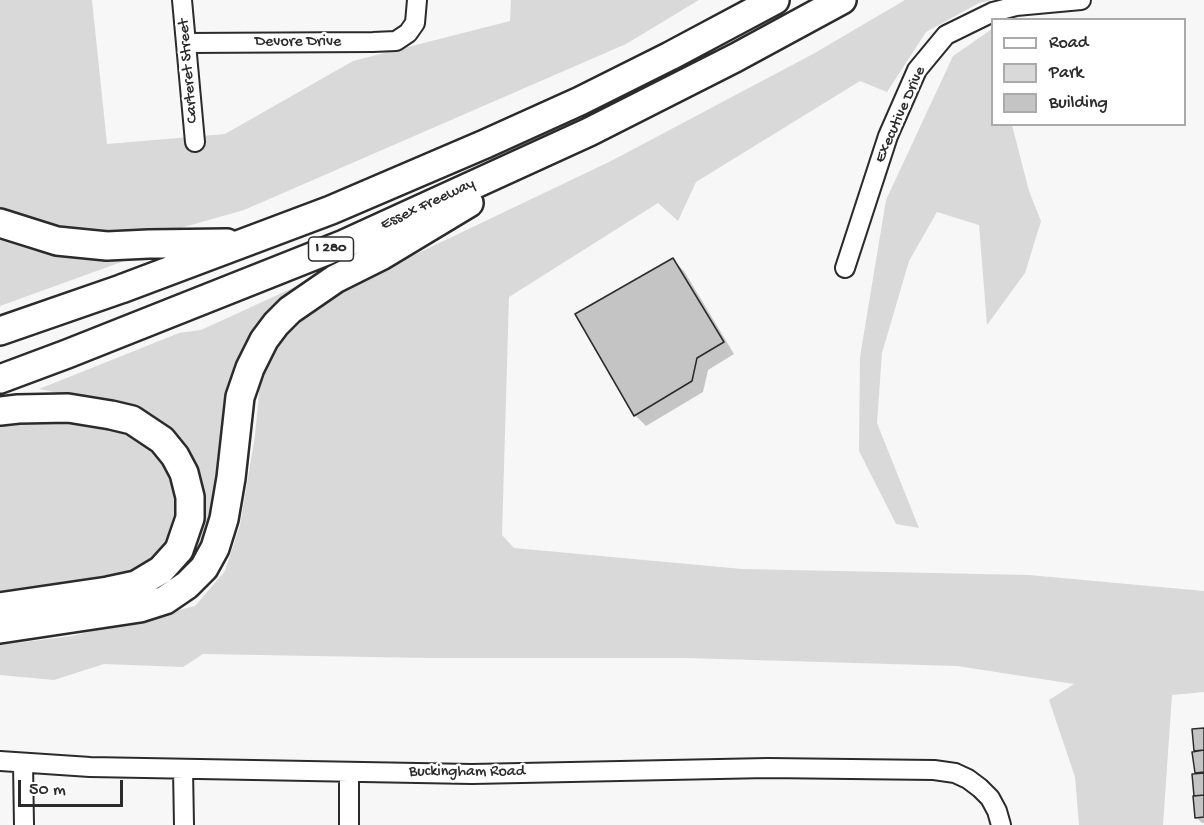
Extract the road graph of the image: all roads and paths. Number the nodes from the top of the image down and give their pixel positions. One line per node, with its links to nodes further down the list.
1 (182, 0): 6 (street, Carteret Street)
2 (417, 0): 6 (street, Devore Drive)
3 (775, 0): 10 (highway, Essex Freeway / I 280)
4 (842, 0): 7 (highway, Essex Freeway / I 280)
5 (1081, 0): 11 (street, Executive Drive)
6 (186, 43): 8 (street, Carteret Street)
7 (589, 132): 13 (highway, Essex Freeway / I 280); 16 (highway)
8 (195, 142)
9 (0, 223): 10 (highway)
10 (244, 243): 12 (highway, Essex Freeway / I 280)
11 (845, 268)
12 (0, 331)
13 (0, 379)
14 (0, 411): 15 (highway)
15 (0, 607)
16 (0, 629)
17 (0, 761): 18 (street, Buckingham Road)
18 (23, 763): 19 (street, Buckingham Road); 21 (street)
19 (183, 769): 20 (street, Buckingham Road); 22 (street)
20 (349, 772): 23 (street); 24 (street, Buckingham Road)
21 (24, 825)
22 (184, 825)
23 (349, 825)
24 (1001, 825)

